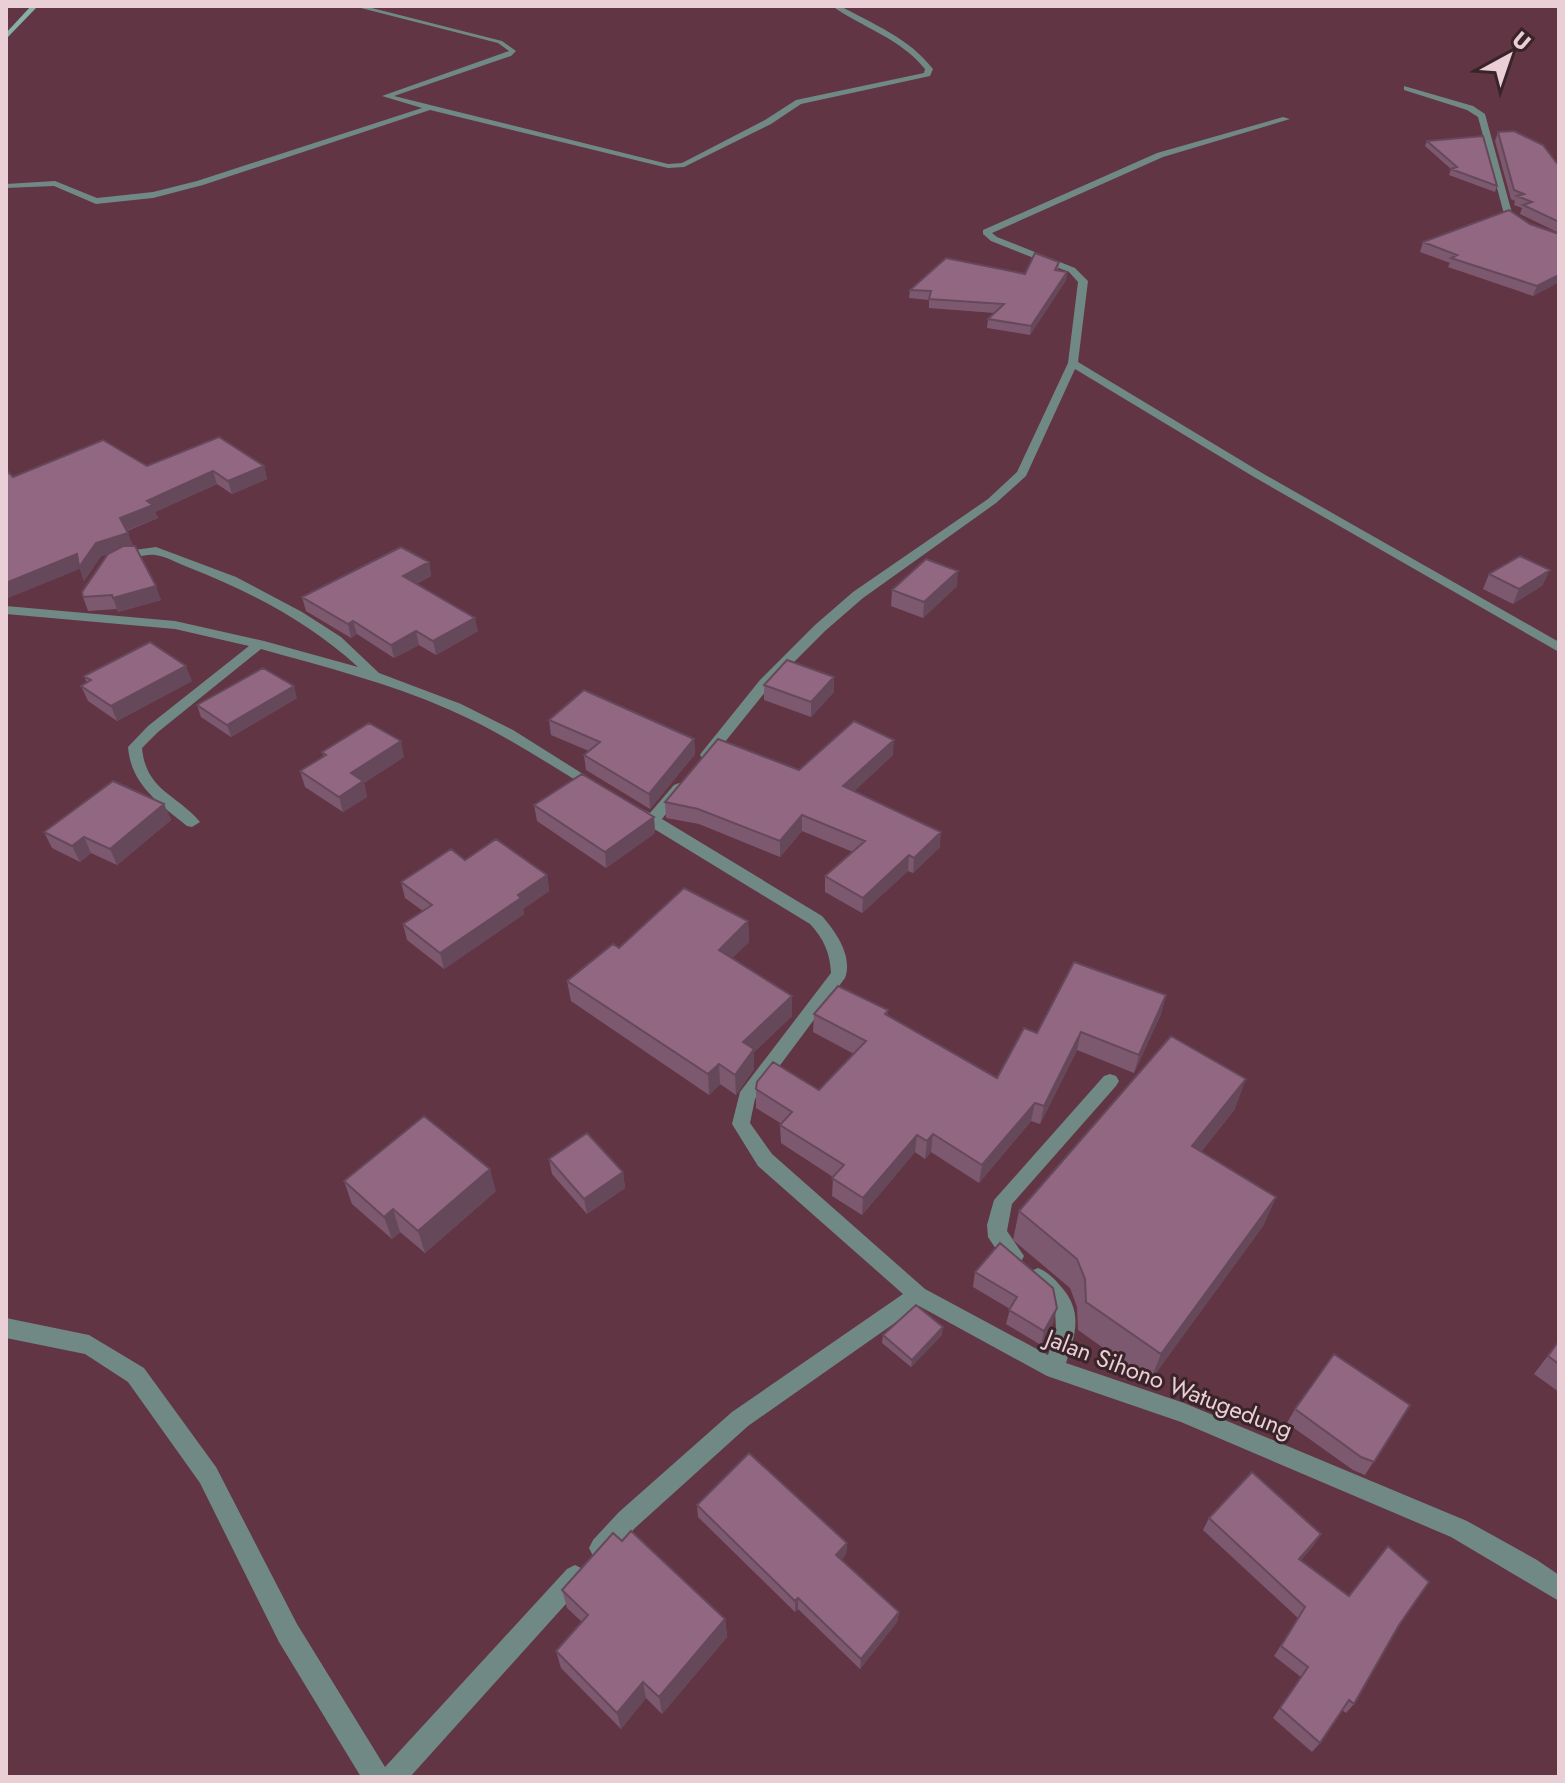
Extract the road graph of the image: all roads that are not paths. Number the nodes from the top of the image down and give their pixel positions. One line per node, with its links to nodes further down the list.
1 (35, 6): 4 (street)
2 (356, 6): 6 (street)
3 (835, 6): 6 (street)
4 (6, 37)
5 (1407, 88): 9 (street)
6 (430, 108): 8 (street)
7 (1286, 119): 10 (street)
8 (6, 186)
9 (1559, 239)
10 (1073, 363): 14 (street); 16 (street)
11 (106, 562): 15 (street)
12 (6, 610): 13 (street, Jalan Sihono Watugedung)
13 (259, 644): 15 (street, Jalan Sihono Watugedung); 17 (street)
14 (1559, 648)
15 (377, 677): 16 (street, Jalan Sihono Watugedung)
16 (652, 821): 19 (street, Jalan Sihono Watugedung)
17 (192, 822)
18 (1110, 1081): 21 (street)
19 (918, 1295): 21 (street, Jalan Sihono Watugedung); 24 (street)
20 (6, 1328): 23 (street)
21 (1054, 1369): 22 (street, Jalan Sihono Watugedung)
22 (1559, 1589)
23 (376, 1777)
24 (393, 1777)

